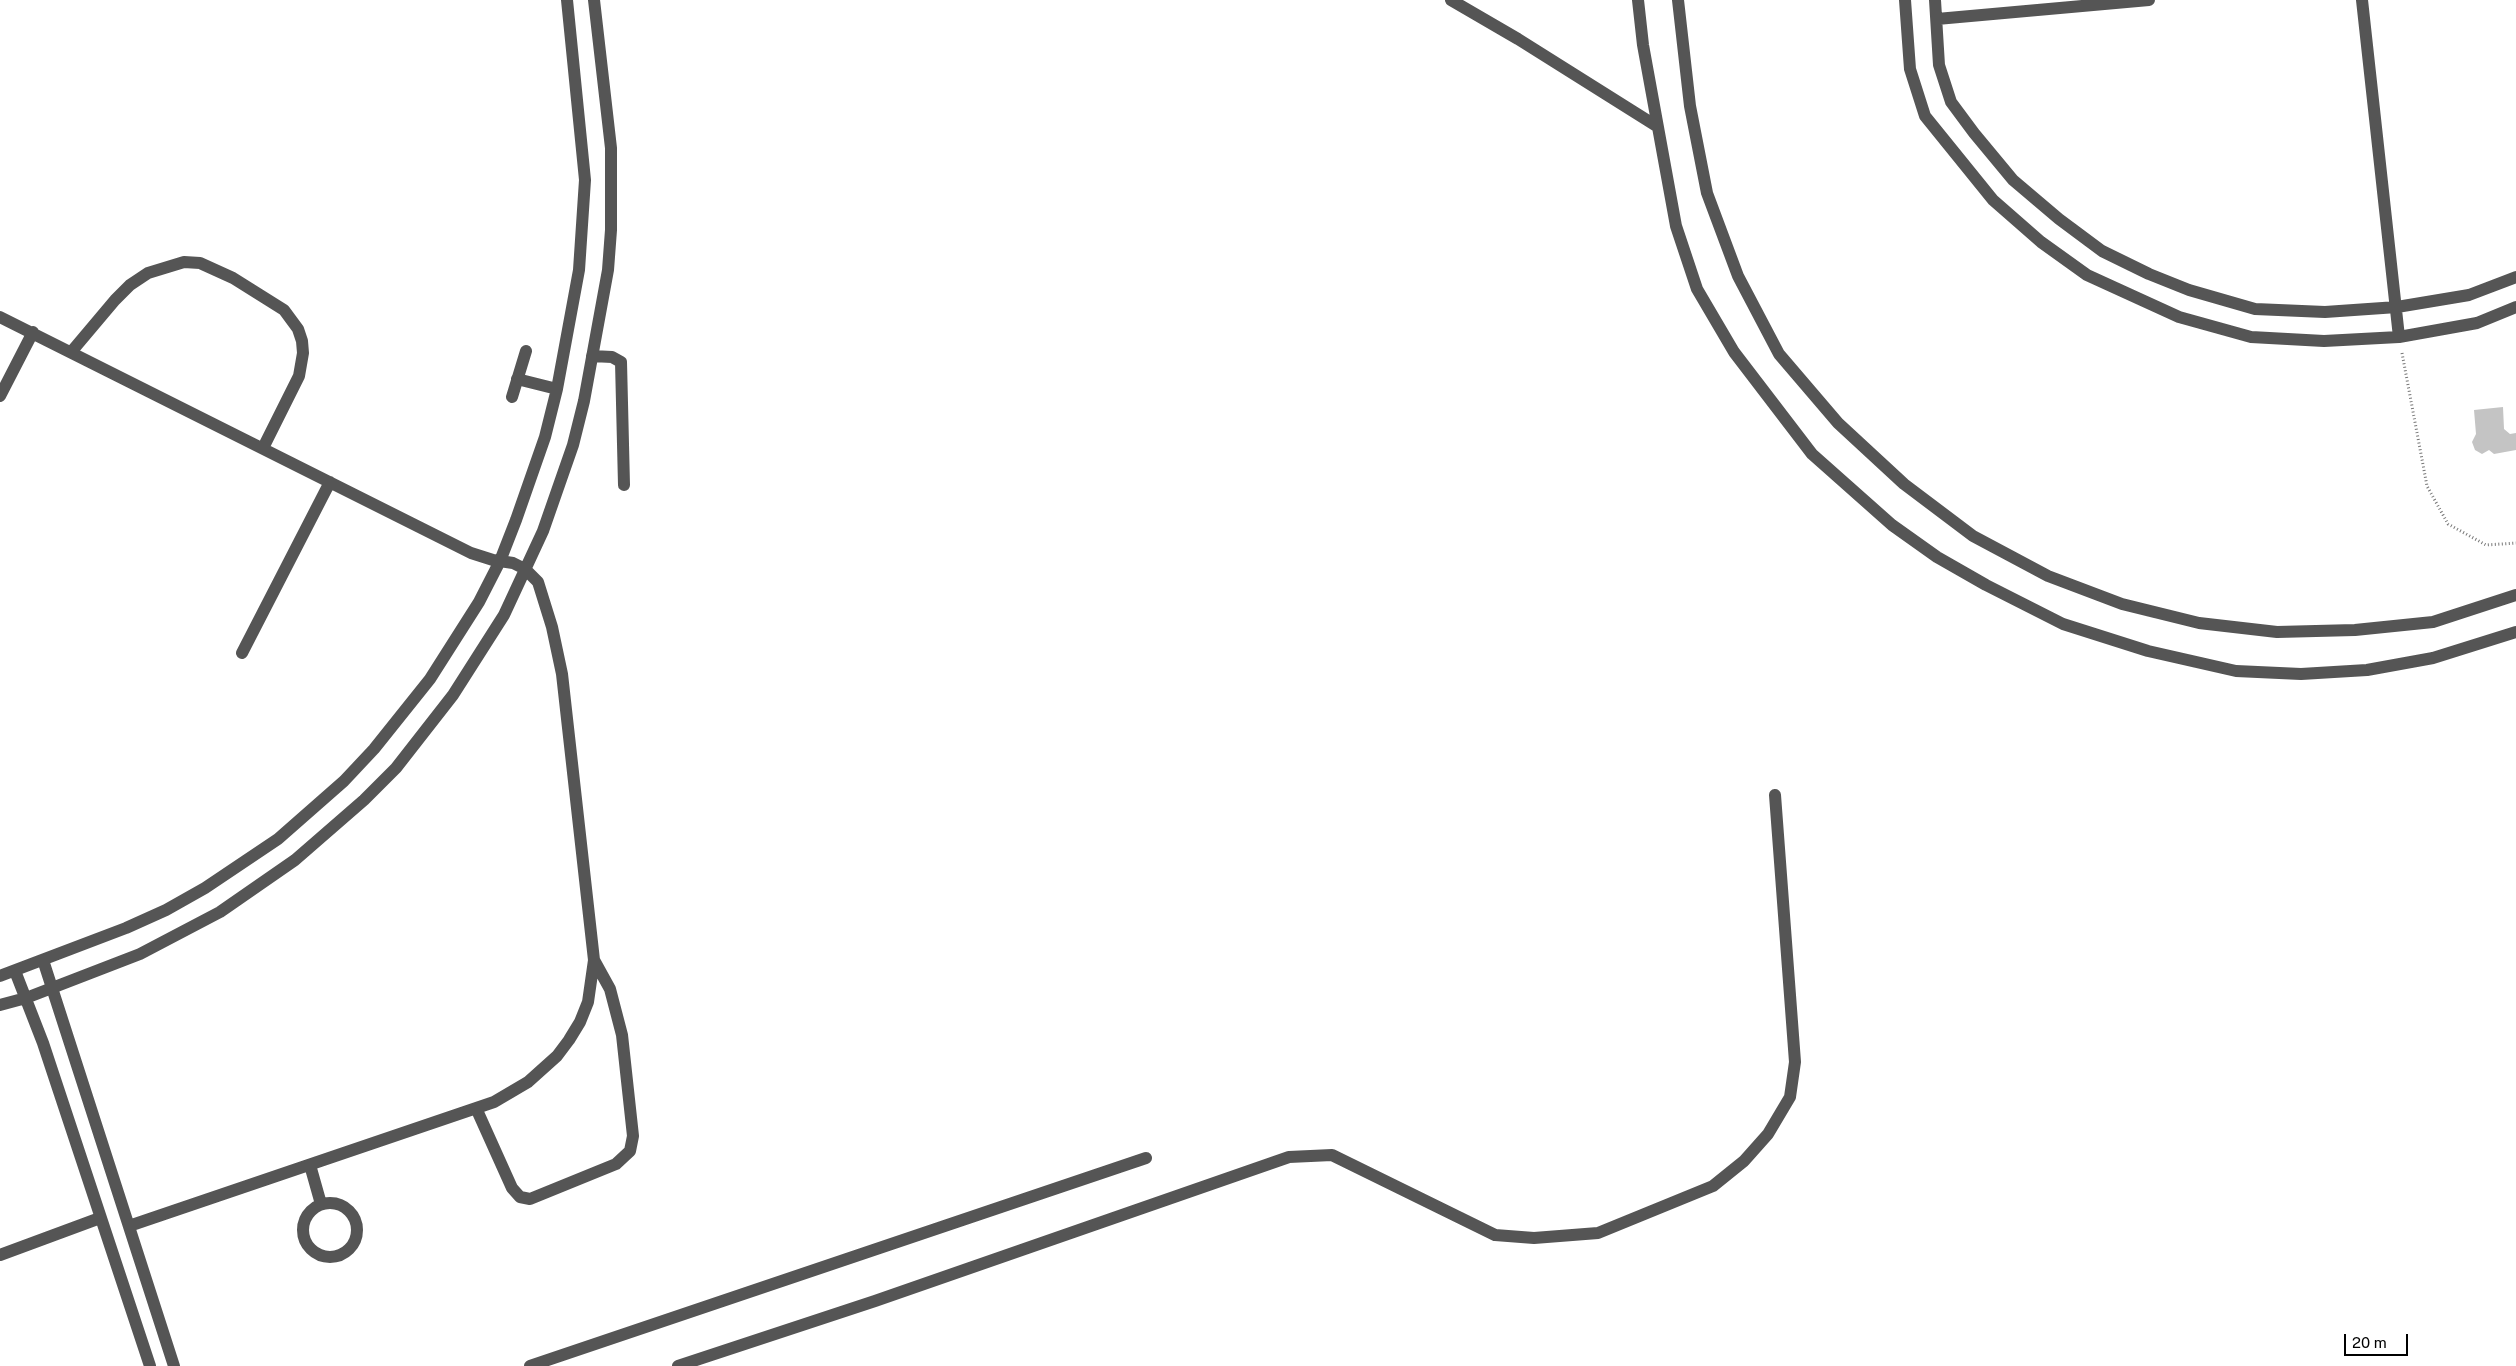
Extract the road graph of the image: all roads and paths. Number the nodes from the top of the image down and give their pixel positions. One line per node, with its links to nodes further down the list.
1 (566, 0): 22 (street)
2 (594, 0): 20 (street)
3 (1451, 0): 11 (street)
4 (1638, 0): 11 (street)
5 (1678, 0): 31 (street)
6 (1905, 0): 17 (street)
7 (1935, 0): 10 (street)
8 (2149, 0): 10 (street)
9 (2362, 0): 13 (street)
10 (1937, 19): 13 (street)
11 (1658, 127): 32 (street)
12 (2516, 277): 13 (street)
13 (2397, 307): 17 (street)
14 (2516, 307): 17 (street)
15 (0, 317): 16 (street)
16 (33, 332): 18 (street); 23 (street)
17 (2399, 337): 28 (path)
18 (72, 351): 25 (street); 25 (street)
19 (526, 352): 21 (street)
20 (592, 356): 27 (street); 30 (street)
21 (517, 379): 22 (street); 24 (street)
22 (558, 389): 29 (street)
23 (0, 396)
24 (512, 397)
25 (263, 448): 26 (street)
26 (330, 482): 29 (street); 33 (street)
27 (624, 485)
28 (2516, 543)
29 (500, 561): 30 (street); 35 (street)
30 (525, 569): 36 (street); 39 (street)
31 (2516, 594)
32 (2516, 632)
33 (242, 653)
34 (1775, 795): 52 (street)
35 (43, 960): 37 (street); 39 (street)
36 (594, 960): 42 (street); 42 (street)
37 (15, 971): 38 (street); 40 (street)
38 (0, 976)
39 (52, 988): 40 (street); 47 (street)
40 (26, 998): 41 (street); 46 (street)
41 (0, 1005)
42 (476, 1108): 44 (street)
43 (1146, 1158): 51 (street)
44 (310, 1165): 45 (street); 47 (street)
45 (321, 1204): 45 (street)
46 (100, 1218): 48 (street); 49 (street)
47 (129, 1226): 50 (street)
48 (0, 1255)
49 (150, 1366)
50 (174, 1366)
51 (530, 1366)
52 (678, 1366)

